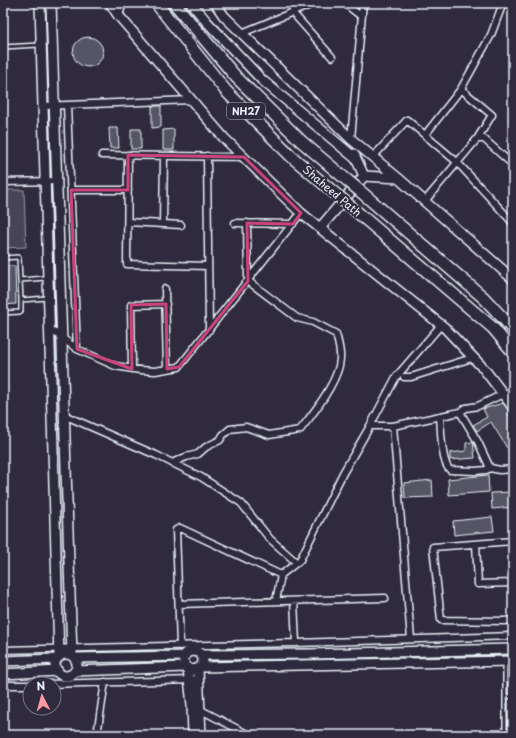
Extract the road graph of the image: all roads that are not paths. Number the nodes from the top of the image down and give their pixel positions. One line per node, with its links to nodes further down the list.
1 (40, 3): 17 (street)
2 (51, 3): 24 (street)
3 (110, 3): 14 (street)
4 (121, 3): 14 (street)
5 (156, 3): 73 (highway, Shaheed Path / NH27, bridge)
6 (191, 3): 26 (street)
7 (215, 3): 16 (street)
8 (315, 3): 13 (street)
9 (344, 3): 15 (street)
10 (363, 3): 15 (street)
11 (503, 3): 20 (street)
12 (176, 5): 69 (highway, Shaheed Path / NH27, bridge)
13 (292, 12): 16 (street); 19 (street)
14 (118, 15): 21 (street)
15 (362, 17): 28 (street)
16 (242, 33): 25 (street)
17 (42, 45): 18 (lane); 23 (street)
18 (3, 47)
19 (332, 57)
20 (462, 89): 27 (street); 29 (street)
21 (191, 100): 22 (street); 34 (street)
22 (67, 105): 24 (street); 44 (street)
23 (44, 106): 24 (street); 41 (street)
24 (55, 106): 42 (street)
25 (333, 122): 26 (street); 28 (street)
26 (323, 132): 36 (street)
27 (424, 134): 35 (street); 37 (street)
28 (351, 139): 35 (street); 36 (street)
29 (477, 139): 37 (street); 38 (street)
30 (102, 155): 31 (street)
31 (128, 155): 32 (street); 45 (street)
32 (164, 156): 33 (street); 52 (street)
33 (207, 156): 34 (street); 57 (street)
34 (244, 157): 47 (street)
35 (373, 157): 40 (street)
36 (355, 158): 39 (street)
37 (457, 162): 46 (street); 51 (street)
38 (513, 165)
39 (364, 176): 40 (street); 55 (street)
40 (398, 178): 46 (street)
41 (46, 181): 42 (street); 43 (street); 58 (street)
42 (58, 181): 71 (street)
43 (3, 182)
44 (71, 190): 45 (street); 72 (street)
45 (128, 190): 48 (street)
46 (425, 201): 59 (street)
47 (301, 213): 53 (street); 55 (street)
48 (128, 222): 52 (street); 57 (street)
49 (235, 223): 50 (street)
50 (247, 223): 53 (street); 61 (street)
51 (513, 223)
52 (163, 224): 54 (street)
53 (293, 224): 61 (street)
54 (181, 225)
55 (320, 228): 67 (street)
56 (3, 258): 60 (lane)
57 (208, 266): 70 (street)
58 (48, 278): 60 (lane); 63 (street)
59 (513, 279)
60 (20, 280): 64 (lane)
61 (248, 281): 70 (street); 87 (street)
62 (165, 289): 65 (street)
63 (49, 298): 64 (lane); 68 (street)
64 (21, 300): 66 (lane)
65 (166, 304): 75 (street); 76 (street)
66 (3, 313)
67 (441, 325): 74 (street); 85 (street)
68 (50, 329): 71 (street); 78 (street)
69 (513, 329)
70 (209, 330): 76 (street)
71 (63, 339): 72 (street); 79 (street)
72 (77, 349): 75 (street)
73 (513, 352)
74 (472, 358): 77 (street); 80 (street)
75 (132, 369): 76 (street)
76 (167, 369)
77 (404, 377)
78 (51, 393): 79 (street); 108 (street)
79 (65, 393): 83 (street)
80 (503, 394): 81 (street); 82 (street)
81 (513, 407)
82 (460, 412): 84 (street); 88 (street)
83 (66, 416): 87 (street); 106 (street)
84 (440, 416): 86 (street); 88 (street)
85 (370, 426): 86 (street); 92 (street)
86 (394, 426): 101 (street)
87 (172, 463): 92 (street)
88 (490, 468): 89 (street)
89 (513, 468)
90 (513, 541): 91 (street)
91 (476, 544): 94 (street); 99 (street)
92 (297, 563): 93 (street)
93 (281, 575): 96 (street); 98 (street)
94 (513, 583)
95 (385, 598): 97 (street)
96 (276, 601): 97 (street); 98 (street)
97 (294, 601): 102 (street)
98 (179, 604): 103 (street)
99 (513, 620)
100 (513, 636): 101 (street)
101 (411, 639): 102 (street)
102 (296, 643): 103 (street)
103 (180, 646): 106 (street)
104 (513, 649): 107 (street)
105 (3, 650): 108 (street)
106 (73, 654): 108 (street); 109 (street); 114 (street)
107 (201, 654): 109 (street); 112 (street)
108 (58, 655): 110 (street); 113 (street)
109 (185, 656): 112 (street)
110 (3, 661)
111 (509, 661): 112 (street); 122 (lane)
112 (193, 668): 114 (street); 116 (street)
113 (58, 671): 114 (street); 115 (street)
114 (75, 671)
115 (3, 674)
116 (194, 680): 117 (street); 123 (street)
117 (105, 682): 119 (street); 124 (street)
118 (22, 684): 120 (street)
119 (62, 684)
120 (3, 685)
121 (513, 696): 122 (lane)
122 (505, 697): 128 (lane)
123 (196, 707): 125 (street); 126 (street); 127 (street)
124 (97, 735)
125 (193, 735)
126 (201, 735)
127 (249, 735)
128 (505, 735)

